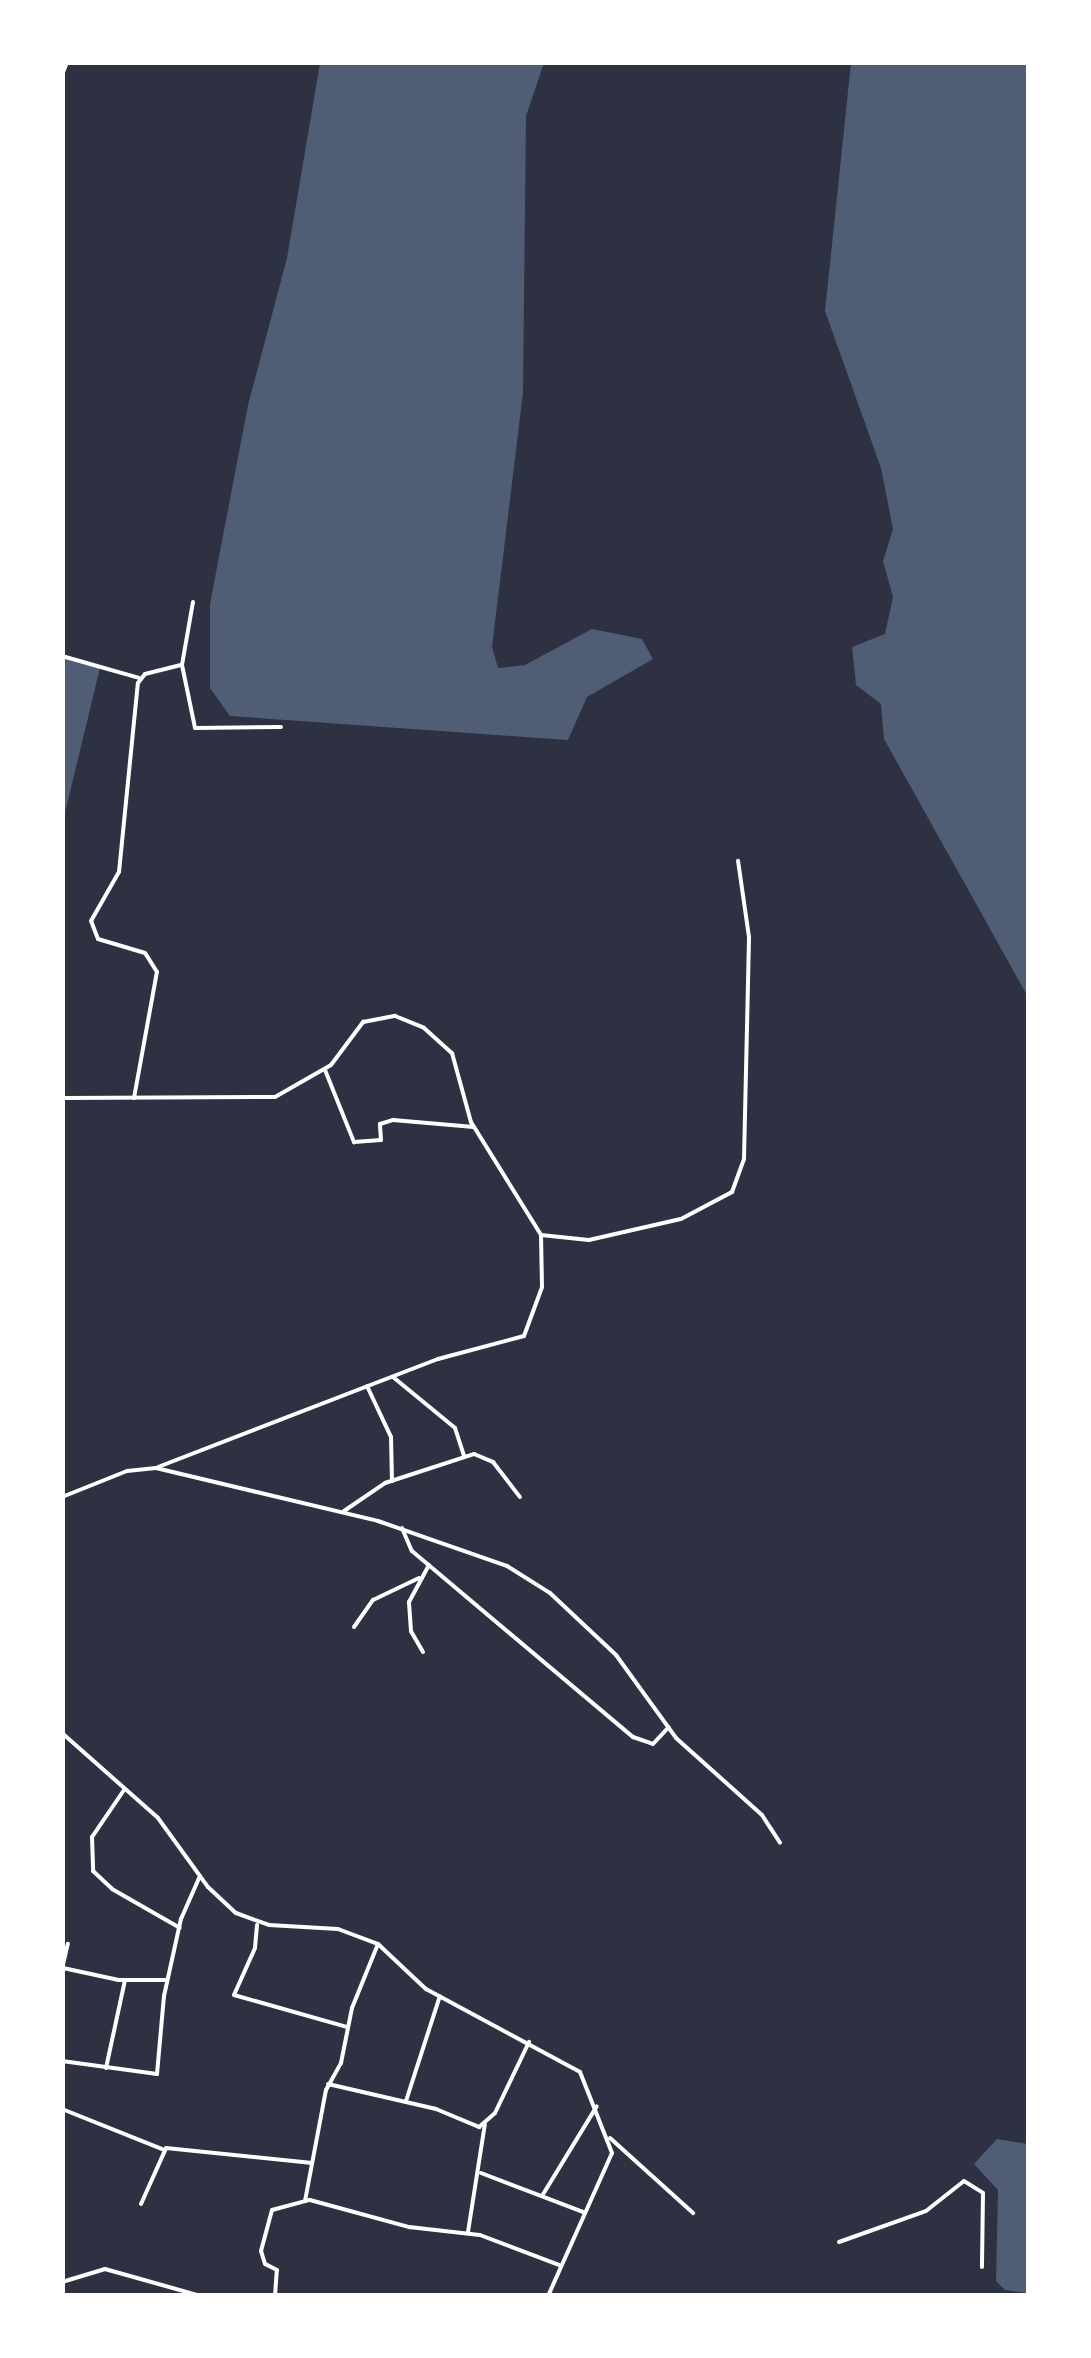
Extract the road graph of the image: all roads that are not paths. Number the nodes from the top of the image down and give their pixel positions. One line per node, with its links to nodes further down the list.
1 (67, 62): 2 (street)
2 (62, 75)
3 (193, 602): 5 (street)
4 (62, 656): 6 (street)
5 (182, 665): 6 (street); 7 (street)
6 (140, 678): 11 (street)
7 (281, 727)
8 (738, 861): 13 (street)
9 (325, 1070): 11 (street); 12 (street); 12 (street)
10 (62, 1098): 11 (street)
11 (134, 1098)
12 (474, 1128): 13 (street)
13 (541, 1235): 14 (street)
14 (392, 1376): 15 (street); 16 (street)
15 (367, 1386): 17 (street); 18 (street)
16 (464, 1456): 18 (street); 20 (street)
17 (156, 1468): 19 (street); 21 (street)
18 (392, 1480): 21 (street)
19 (62, 1497)
20 (520, 1497)
21 (342, 1512): 22 (street)
22 (402, 1528): 23 (street); 27 (street)
23 (429, 1565): 24 (street); 27 (street)
24 (418, 1578): 25 (street); 26 (street)
25 (354, 1627)
26 (423, 1652)
27 (669, 1726): 30 (street)
28 (62, 1733): 29 (street)
29 (126, 1789): 31 (street); 33 (street)
30 (780, 1843)
31 (200, 1876): 32 (street); 33 (street)
32 (257, 1923): 35 (street); 40 (street)
33 (180, 1928): 38 (street)
34 (68, 1944): 36 (street)
35 (378, 1944): 39 (street); 40 (street)
36 (63, 1968): 37 (street)
37 (125, 1980): 38 (street); 43 (street)
38 (168, 1980): 43 (street)
39 (440, 1996): 41 (street); 45 (street)
40 (347, 2027): 44 (street)
41 (529, 2042): 46 (street); 48 (street)
42 (62, 2061): 43 (street)
43 (106, 2068)
44 (328, 2084): 45 (street); 51 (street)
45 (405, 2102): 48 (street)
46 (597, 2106): 49 (street); 53 (street)
47 (62, 2109): 50 (street)
48 (485, 2124): 52 (street)
49 (610, 2138): 56 (street); 57 (street)
50 (162, 2149): 51 (street); 55 (street)
51 (312, 2163): 54 (street)
52 (481, 2173): 53 (street); 58 (street)
53 (542, 2196): 56 (street)
54 (304, 2202): 58 (street); 64 (street)
55 (142, 2204)
56 (583, 2212): 60 (street)
57 (693, 2213)
58 (468, 2232): 60 (street)
59 (839, 2242): 61 (street)
60 (559, 2265): 65 (street)
61 (982, 2267)
62 (62, 2282): 63 (street)
63 (202, 2296)
64 (275, 2296)
65 (548, 2296)

